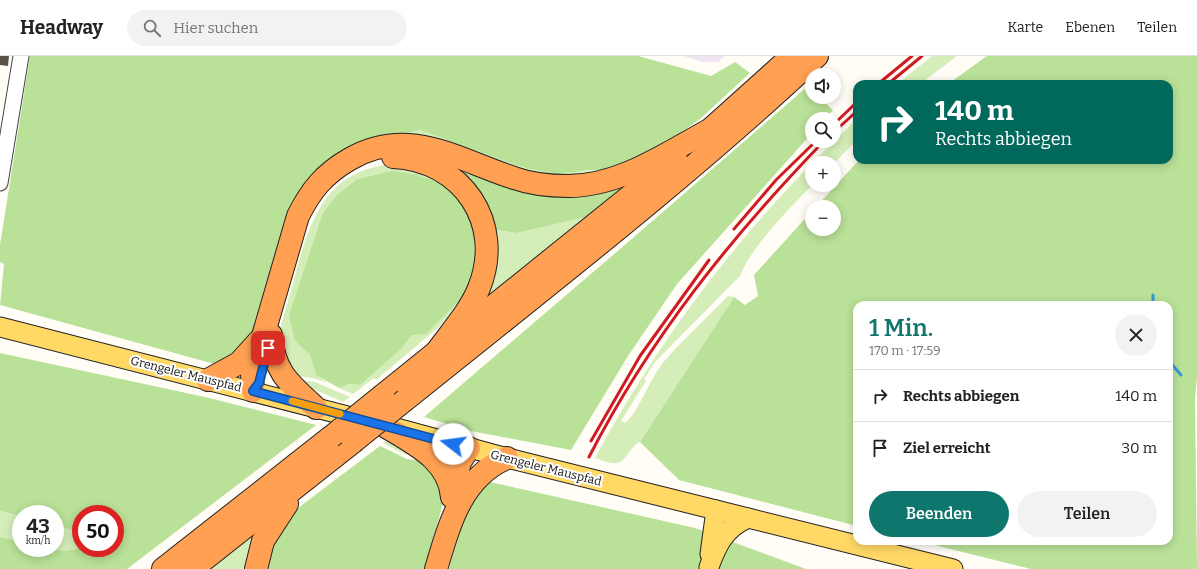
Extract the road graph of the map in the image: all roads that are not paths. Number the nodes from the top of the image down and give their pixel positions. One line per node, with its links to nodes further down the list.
1 (21, 56): 5 (street)
2 (792, 56): 4 (highway)
3 (817, 56): 15 (highway, bridge)
4 (713, 128): 7 (highway); 8 (highway)
5 (0, 183)
6 (0, 327): 9 (main road, Grengeler Mauspfad)
7 (267, 336): 8 (highway); 9 (highway); 10 (highway); 11 (highway)
8 (435, 354): 22 (highway, bridge)
9 (208, 380): 10 (main road, Grengeler Mauspfad)
10 (253, 391): 11 (main road, Grengeler Mauspfad)
11 (316, 408): 12 (main road, Grengeler Mauspfad)
12 (383, 425): 13 (main road, Grengeler Mauspfad); 16 (highway)
13 (469, 448): 14 (main road, Grengeler Mauspfad); 16 (highway)
14 (507, 458): 16 (highway); 17 (main road, Grengeler Mauspfad)
15 (303, 481): 23 (highway); 24 (highway)
16 (457, 498): 25 (highway)
17 (716, 510): 18 (main road, Grengeler Mauspfad); 21 (main road)
18 (748, 518): 19 (main road, Grengeler Mauspfad); 21 (main road)
19 (853, 544)
20 (857, 545): 26 (main road, Grengeler Mauspfad)
21 (709, 568)
22 (163, 569)
23 (192, 569)
24 (256, 569)
25 (436, 569)
26 (954, 569)

